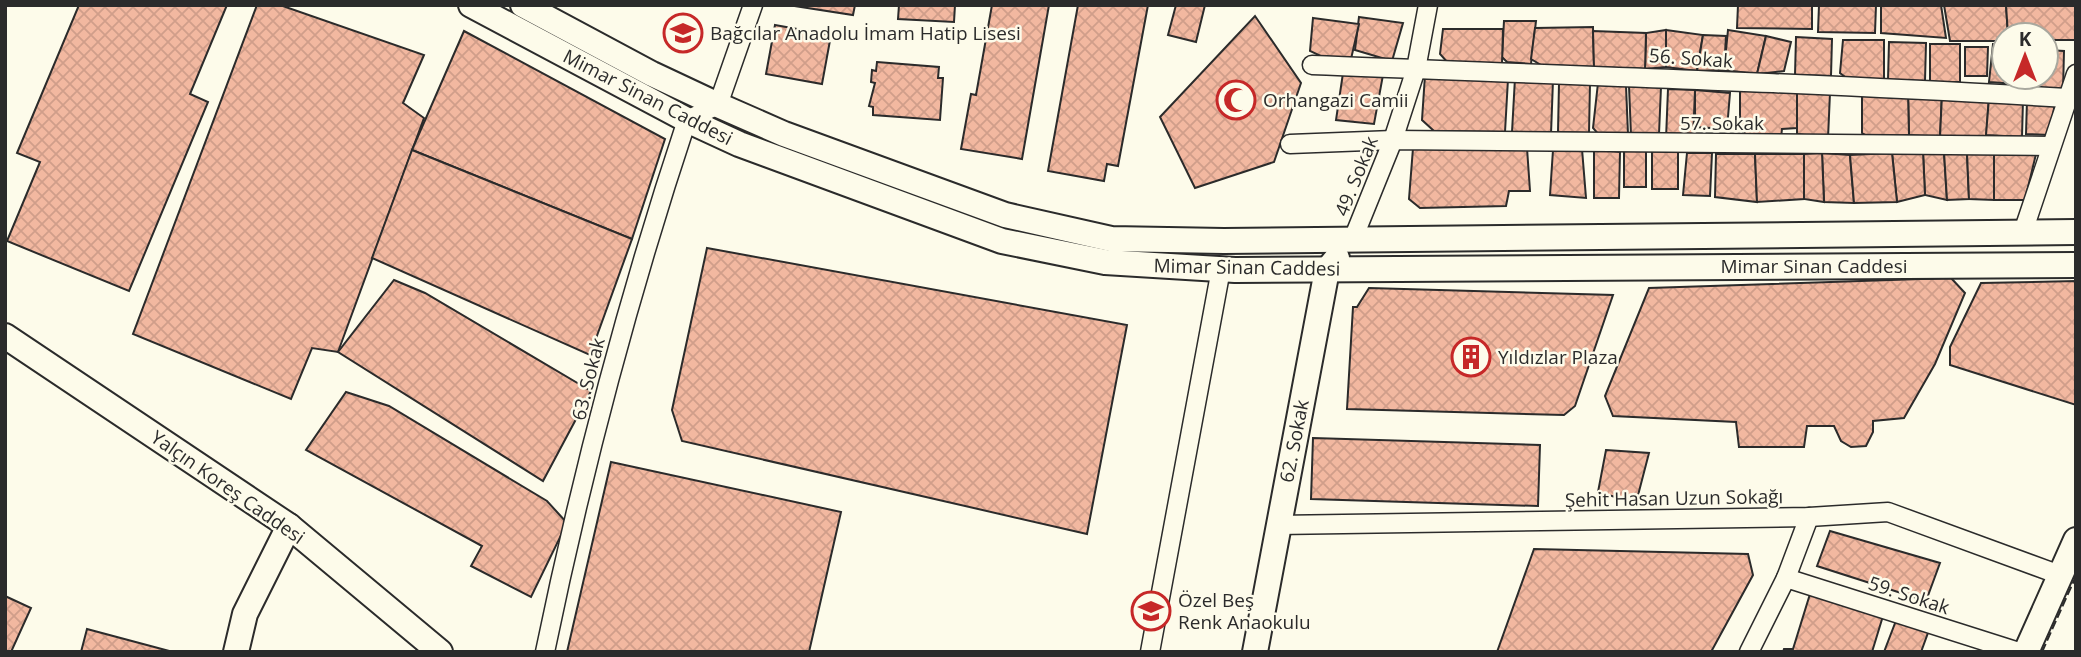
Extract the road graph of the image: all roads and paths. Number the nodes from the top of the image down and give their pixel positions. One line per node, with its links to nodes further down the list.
1 (471, 5): 10 (main road, Mimar Sinan Caddesi)
2 (523, 5): 9 (main road, Mimar Sinan Caddesi)
3 (753, 5): 9 (street)
4 (1428, 5): 6 (street, 49. Sokak)
5 (1312, 65): 6 (street, 56. Sokak)
6 (1416, 69): 8 (street, 56. Sokak); 11 (street, 49. Sokak)
7 (2076, 74): 8 (street)
8 (2067, 98): 13 (street)
9 (718, 106): 10 (street); 16 (main road, Mimar Sinan Caddesi)
10 (687, 120): 18 (main road, Mimar Sinan Caddesi); 29 (street, 63. Sokak)
11 (1394, 140): 12 (street, 57. Sokak); 13 (street, 57. Sokak); 16 (street, 49. Sokak)
12 (1290, 144)
13 (2050, 146): 14 (street)
14 (2023, 232): 15 (main road, Mimar Sinan Caddesi); 16 (main road, Mimar Sinan Caddesi)
15 (2076, 232)
16 (1353, 239): 19 (main road, 62. Sokak)
17 (2076, 265): 19 (main road, Mimar Sinan Caddesi)
18 (1221, 269): 19 (main road, Mimar Sinan Caddesi); 30 (street)
19 (1327, 270): 22 (main road, 62. Sokak)
20 (5, 336): 23 (main road, Yalçın Koreş Caddesi)
21 (1809, 517): 22 (street, Şehit Hasan Uzun Sokağı); 25 (street, Şehit Hasan Uzun Sokağı); 26 (street)
22 (1278, 524): 31 (main road, 62. Sokak)
23 (289, 526): 27 (main road); 28 (main road, Yalçın Koreş Caddesi)
24 (2076, 540): 25 (main road)
25 (2060, 575): 34 (main road)
26 (1786, 578): 32 (street); 33 (street, 59. Sokak)
27 (236, 652)
28 (440, 652)
29 (545, 652)
30 (1150, 652)
31 (1255, 652)
32 (1749, 652)
33 (2019, 652)
34 (2026, 652)

